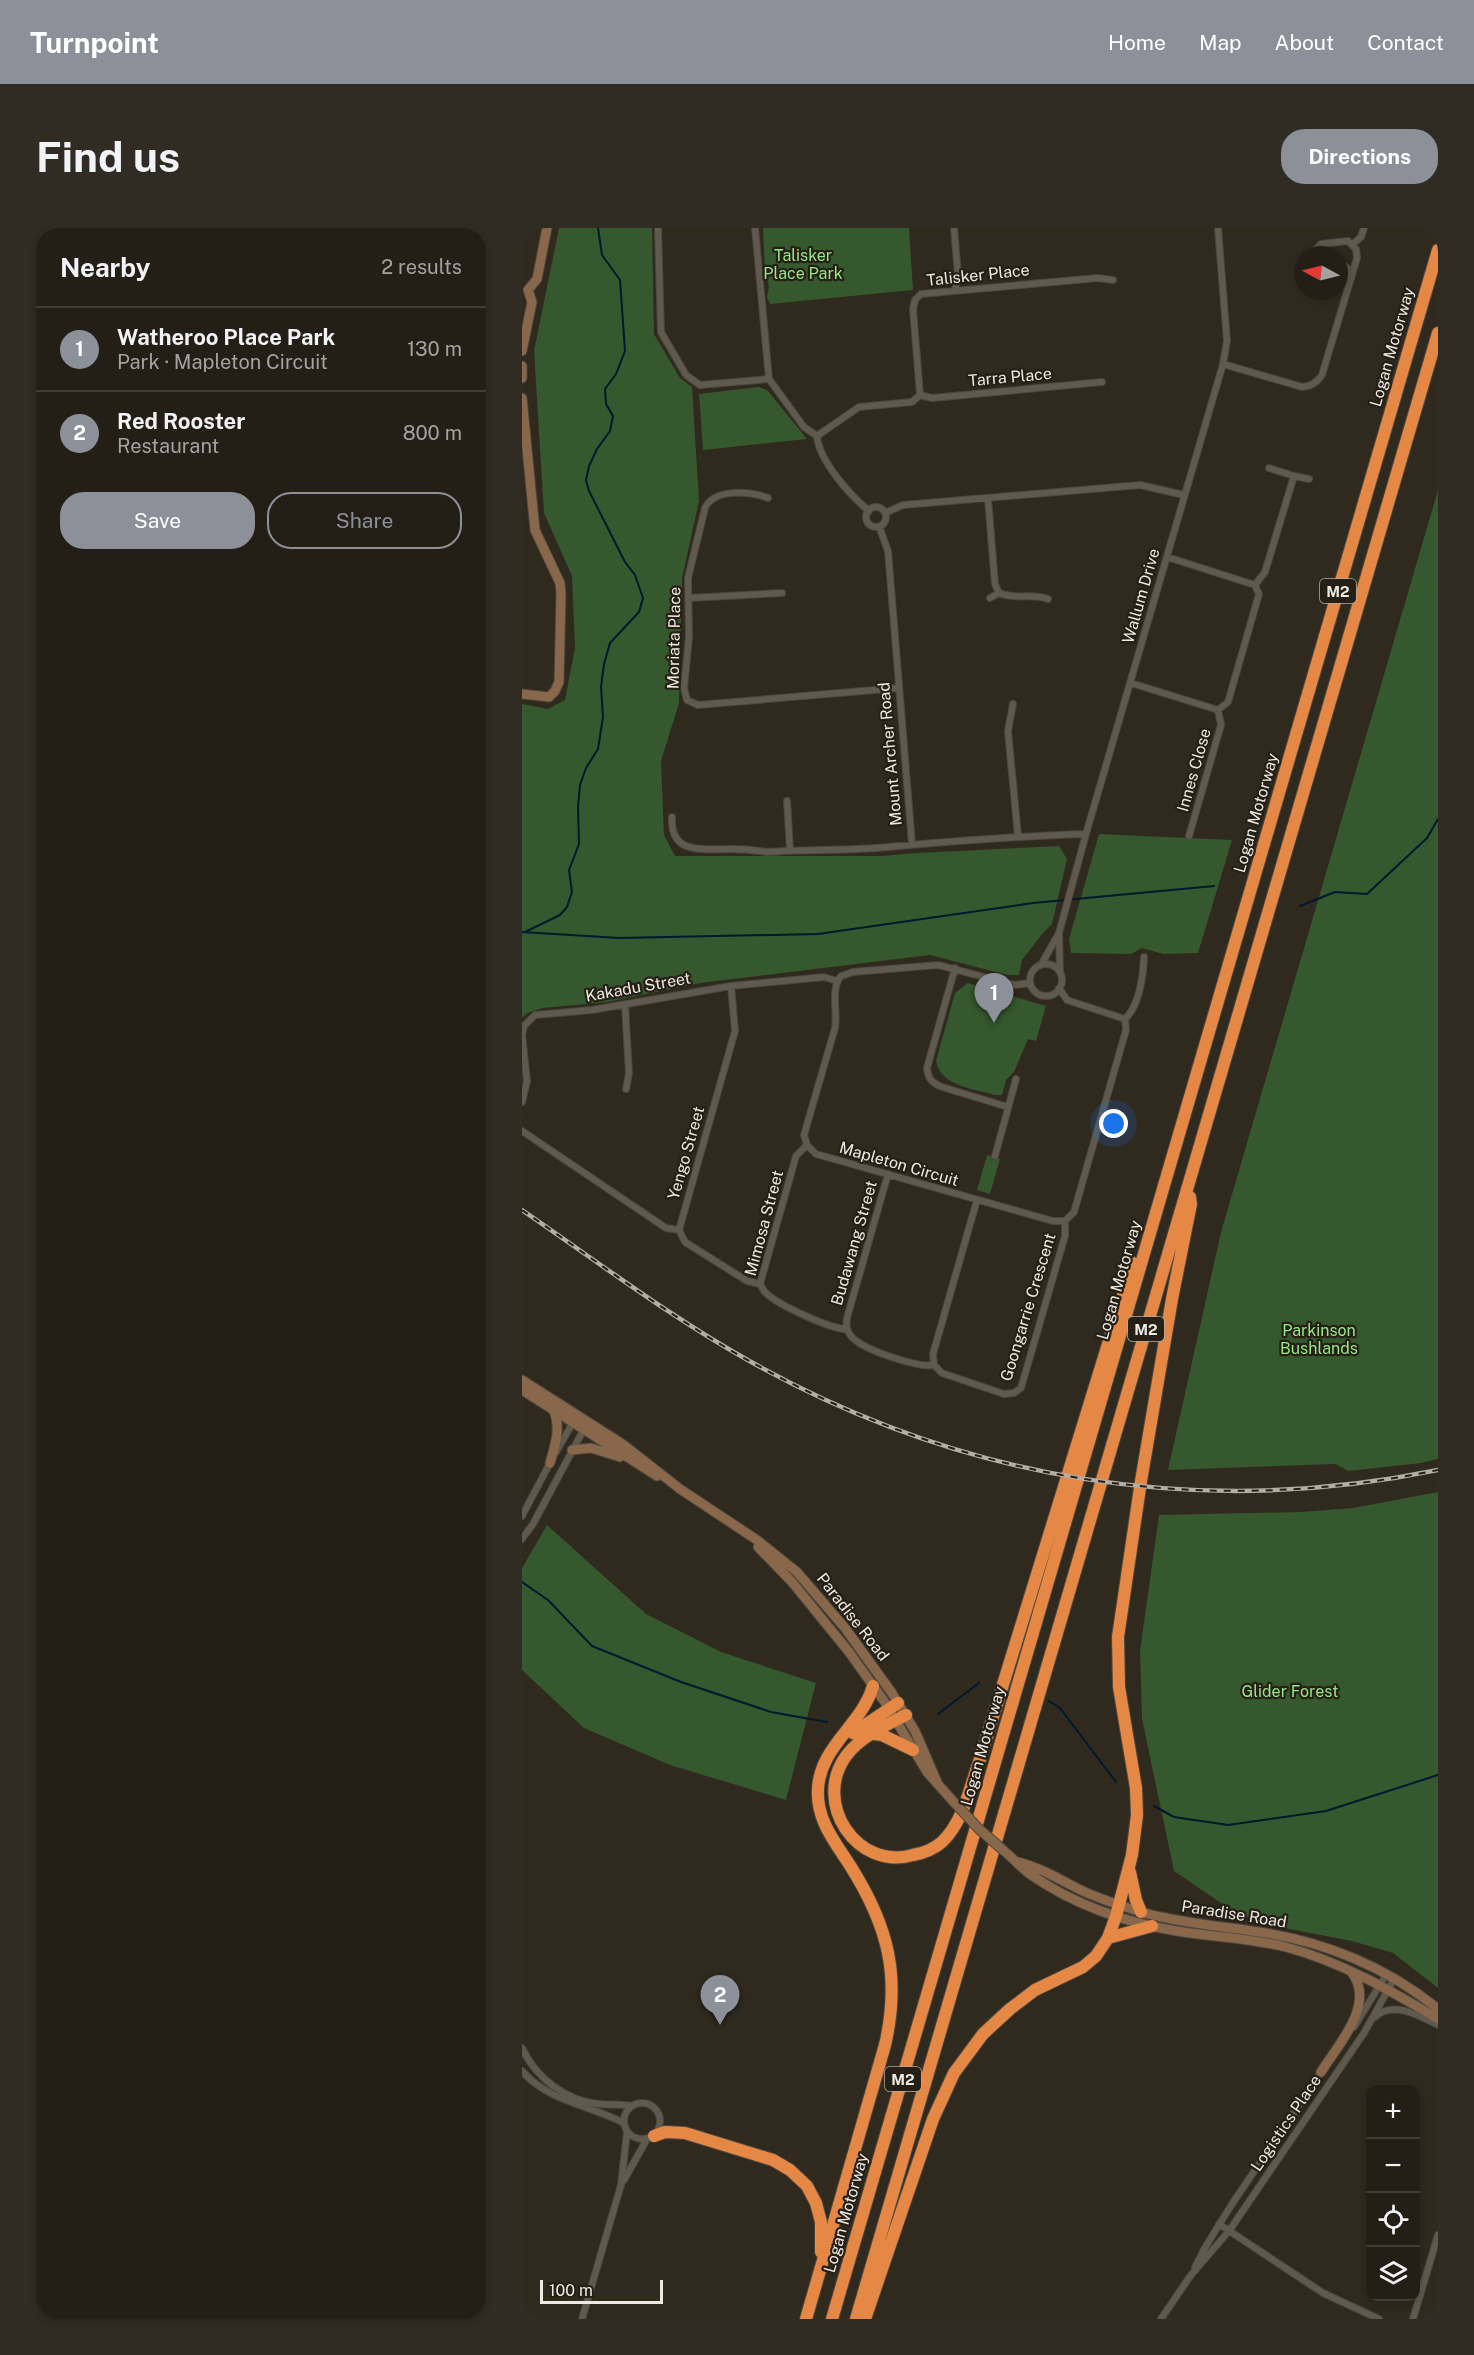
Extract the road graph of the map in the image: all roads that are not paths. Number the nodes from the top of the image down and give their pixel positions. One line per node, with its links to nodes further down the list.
1 (547, 228): 13 (street)
2 (658, 228): 20 (street)
3 (755, 228): 20 (street)
4 (954, 228): 14 (street)
5 (1218, 228): 17 (street, Wallum Drive)
6 (1364, 228): 7 (street)
7 (1353, 244): 8 (street); 11 (street)
8 (1319, 246)
9 (1438, 250): 74 (highway, Logan Motorway / M2)
10 (1348, 273): 11 (street)
11 (1349, 278): 17 (street)
12 (1113, 280): 14 (street, Talisker Place)
13 (525, 289): 16 (street)
14 (955, 290): 22 (street, Talisker Place)
15 (1438, 333): 72 (highway, M2)
16 (522, 351)
17 (1223, 364): 28 (street, Wallum Drive)
18 (522, 366): 19 (street)
19 (522, 378)
20 (769, 379): 24 (street)
21 (1102, 382): 22 (street, Tarra Place)
22 (920, 395): 24 (street)
23 (522, 399): 43 (street)
24 (817, 436): 31 (street)
25 (1269, 468): 26 (street)
26 (1294, 476): 27 (street); 35 (street)
27 (1309, 479)
28 (1184, 495): 30 (street); 34 (street, Wallum Drive)
29 (768, 498): 38 (street, Moriata Place)
30 (988, 499): 32 (street); 37 (street)
31 (869, 511): 32 (street); 33 (street)
32 (885, 513): 33 (street)
33 (879, 526): 42 (street, Mount Archer Road)
34 (1167, 557): 35 (street); 41 (street, Wallum Drive)
35 (1255, 585): 45 (street)
36 (782, 592): 38 (street)
37 (999, 593): 39 (street); 40 (street)
38 (689, 598): 42 (street, Moriata Place)
39 (990, 598)
40 (1048, 599)
41 (1131, 683): 45 (street); 48 (street, Wallum Drive)
42 (898, 688): 51 (street, Mount Archer Road)
43 (522, 694)
44 (1013, 704): 49 (street)
45 (1218, 710): 50 (street, Innes Close)
46 (787, 801): 52 (street)
47 (672, 817): 52 (street)
48 (1086, 834): 49 (street, Mount Archer Road); 53 (street, Wallum Drive)
49 (1018, 836): 51 (street, Mount Archer Road)
50 (1189, 836)
51 (912, 844): 52 (street)
52 (790, 850)
53 (1059, 933): 55 (street, Wallum Drive); 57 (street)
54 (1144, 957): 63 (street)
55 (1041, 965): 57 (street); 59 (street)
56 (956, 968): 58 (street); 59 (street); 67 (street)
57 (1060, 973): 61 (street)
58 (837, 981): 60 (street, Kakadu Street); 69 (street)
59 (1030, 983): 61 (street)
60 (731, 986): 62 (street, Kakadu Street); 76 (street, Yengo Street)
61 (1059, 988): 63 (street)
62 (625, 1005): 65 (street); 66 (street, Kakadu Street)
63 (1125, 1019): 75 (street)
64 (1016, 1079): 67 (street)
65 (626, 1089)
66 (522, 1102)
67 (1008, 1107): 70 (street)
68 (522, 1131): 76 (street)
69 (807, 1145): 71 (street, Mapleton Circuit); 77 (street, Mimosa Street)
70 (994, 1156)
71 (888, 1174): 73 (street, Mapleton Circuit); 78 (street, Budawang Street)
72 (1189, 1184): 99 (highway); 129 (highway, M2)
73 (977, 1200): 75 (street, Mapleton Circuit); 79 (street)
74 (1159, 1204): 96 (highway); 128 (highway, Logan Motorway / M2)
75 (1065, 1221): 79 (street, Goongarrie Crescent)
76 (679, 1230): 77 (street)
77 (760, 1284): 78 (street, Mimosa Street)
78 (846, 1329): 79 (street, Budawang Street)
79 (934, 1365)
80 (522, 1380): 83 (street, Paradise Road)
81 (522, 1390): 82 (street, Paradise Road)
82 (554, 1411): 83 (street, Paradise Road); 87 (street)
83 (575, 1418): 84 (street, Paradise Road); 87 (street)
84 (586, 1426): 85 (street); 86 (street, Paradise Road); 88 (street, Paradise Road)
85 (572, 1450): 86 (street); 91 (street)
86 (631, 1460): 88 (street, Paradise Road)
87 (550, 1463): 89 (street)
88 (680, 1489): 90 (street, Paradise Road)
89 (522, 1516)
90 (735, 1525): 92 (street, Paradise Road); 93 (street, Paradise Road)
91 (522, 1539)
92 (873, 1686): 93 (street, Paradise Road); 95 (highway)
93 (893, 1706): 94 (street, Paradise Road); 95 (highway)
94 (901, 1718): 96 (highway); 97 (street, Paradise Road); 98 (street, Paradise Road)
95 (849, 1729): 124 (highway)
96 (874, 1734): 97 (highway)
97 (913, 1750): 98 (street, Paradise Road)
98 (937, 1782): 100 (street, Paradise Road, bridge)
99 (1129, 1868): 100 (highway); 101 (highway)
100 (1117, 1910): 101 (street, Paradise Road); 102 (street, Paradise Road); 103 (highway)
101 (1141, 1912): 105 (street, Paradise Road)
102 (1152, 1926): 103 (highway); 104 (street, Paradise Road)
103 (1108, 1938): 130 (highway)
104 (1350, 1971): 106 (street, Paradise Road); 115 (street)
105 (1390, 1977): 106 (street, Logistics Place); 107 (street, Paradise Road)
106 (1385, 1988): 108 (street, Paradise Road); 109 (street, Logistics Place); 115 (street, Logistics Place)
107 (1438, 2008)
108 (1438, 2019)
109 (1372, 2021): 110 (street); 122 (street, Logistics Place)
110 (1438, 2025)
111 (522, 2048): 113 (street)
112 (522, 2058): 113 (street)
113 (532, 2066): 116 (street)
114 (522, 2071): 117 (street)
115 (1321, 2072): 121 (street, Logistics Place)
116 (632, 2106): 117 (street); 119 (street)
117 (624, 2123): 118 (street)
118 (627, 2132): 119 (street); 120 (street)
119 (650, 2138): 120 (street); 124 (highway)
120 (621, 2186): 126 (street)
121 (1219, 2224): 122 (street); 125 (street, Logistics Place)
122 (1230, 2231): 125 (street, Logistics Place); 132 (street)
123 (1438, 2235): 133 (street)
124 (822, 2262): 127 (highway)
125 (1191, 2275): 131 (street, Logistics Place)
126 (582, 2319)
127 (806, 2319)
128 (832, 2319)
129 (856, 2319)
130 (865, 2319)
131 (1161, 2319)
132 (1379, 2319)
133 (1413, 2319)

